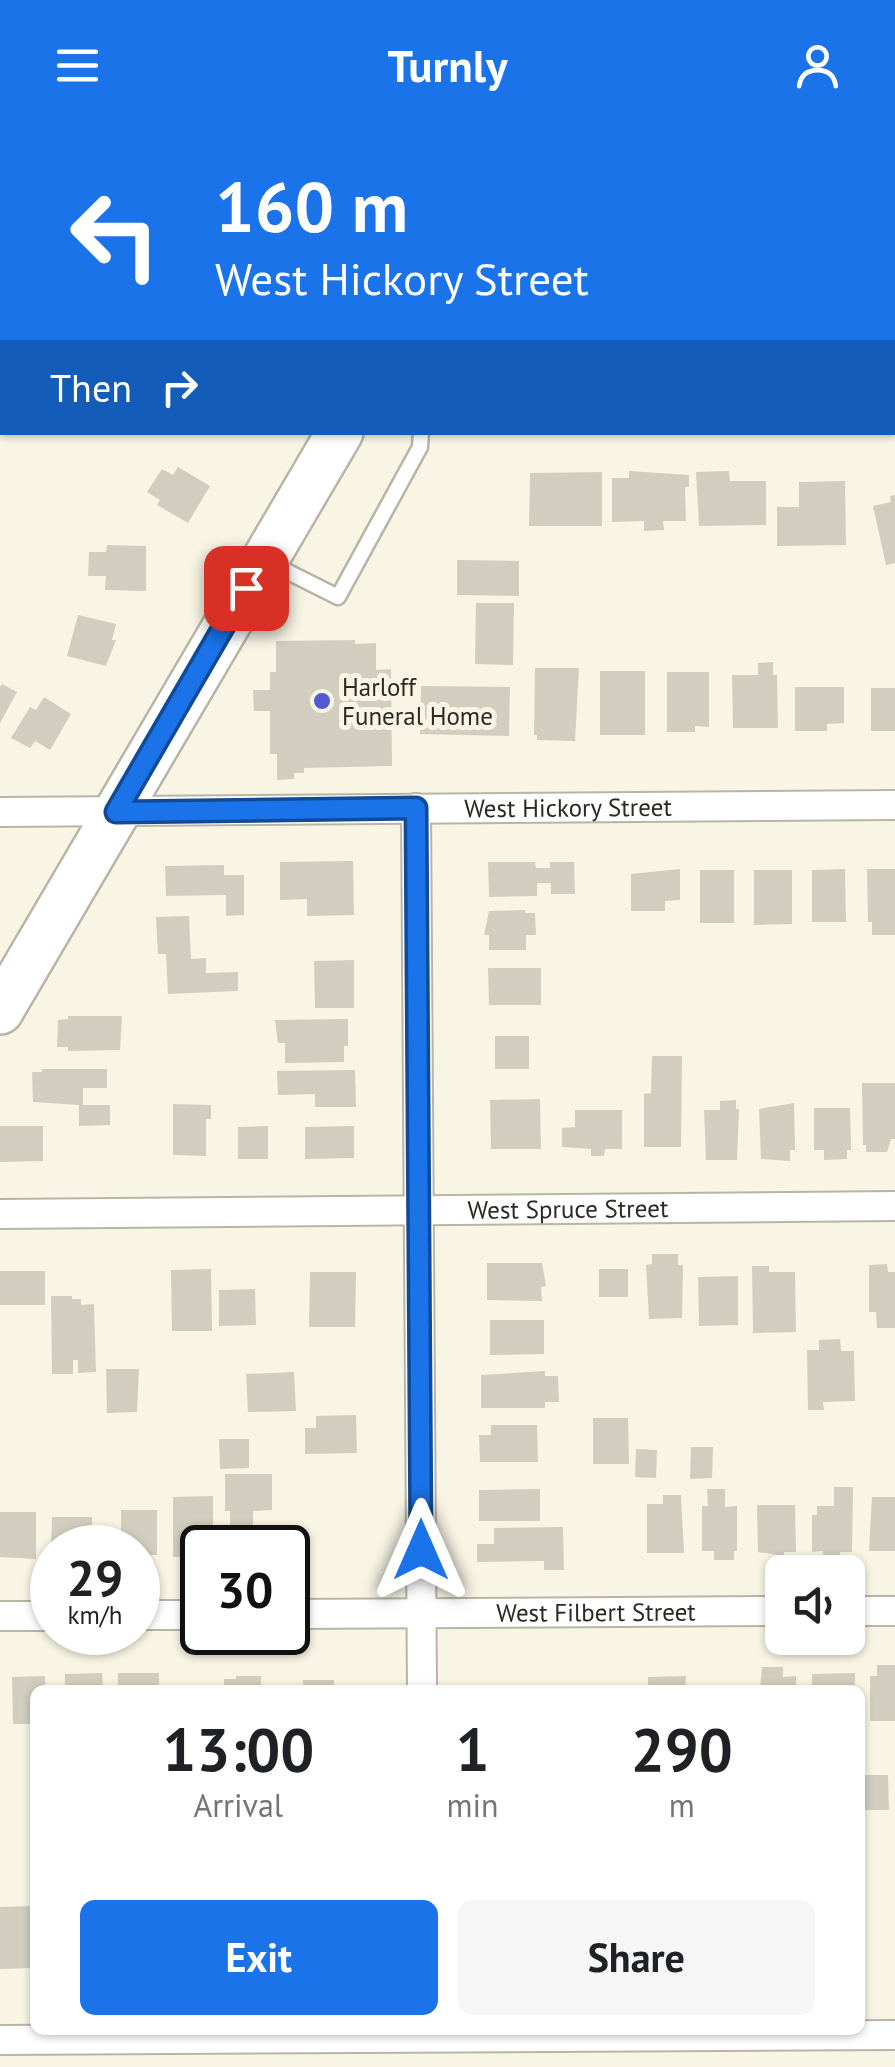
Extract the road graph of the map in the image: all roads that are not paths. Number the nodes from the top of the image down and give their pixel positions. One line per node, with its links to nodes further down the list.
1 (338, 435): 3 (main road)
2 (421, 435): 3 (lane)
3 (263, 560): 7 (main road)
4 (895, 805): 5 (street, West Hickory Street)
5 (416, 808): 7 (street, West Hickory Street); 10 (street)
6 (0, 812): 7 (street, West Hickory Street)
7 (116, 812): 8 (main road)
8 (0, 1011)
9 (895, 1206): 10 (street, West Spruce Street)
10 (418, 1209): 11 (street, West Spruce Street); 15 (street)
11 (0, 1214)
12 (765, 1611): 15 (street, West Filbert Street)
13 (865, 1611): 14 (street)
14 (895, 1611)
15 (421, 1613): 16 (street, West Filbert Street); 19 (street)
16 (310, 1614)
17 (0, 1616): 18 (street)
18 (30, 1616)
19 (422, 1685)
20 (895, 2035): 22 (street)
21 (0, 2040): 22 (street)
22 (425, 2045)

